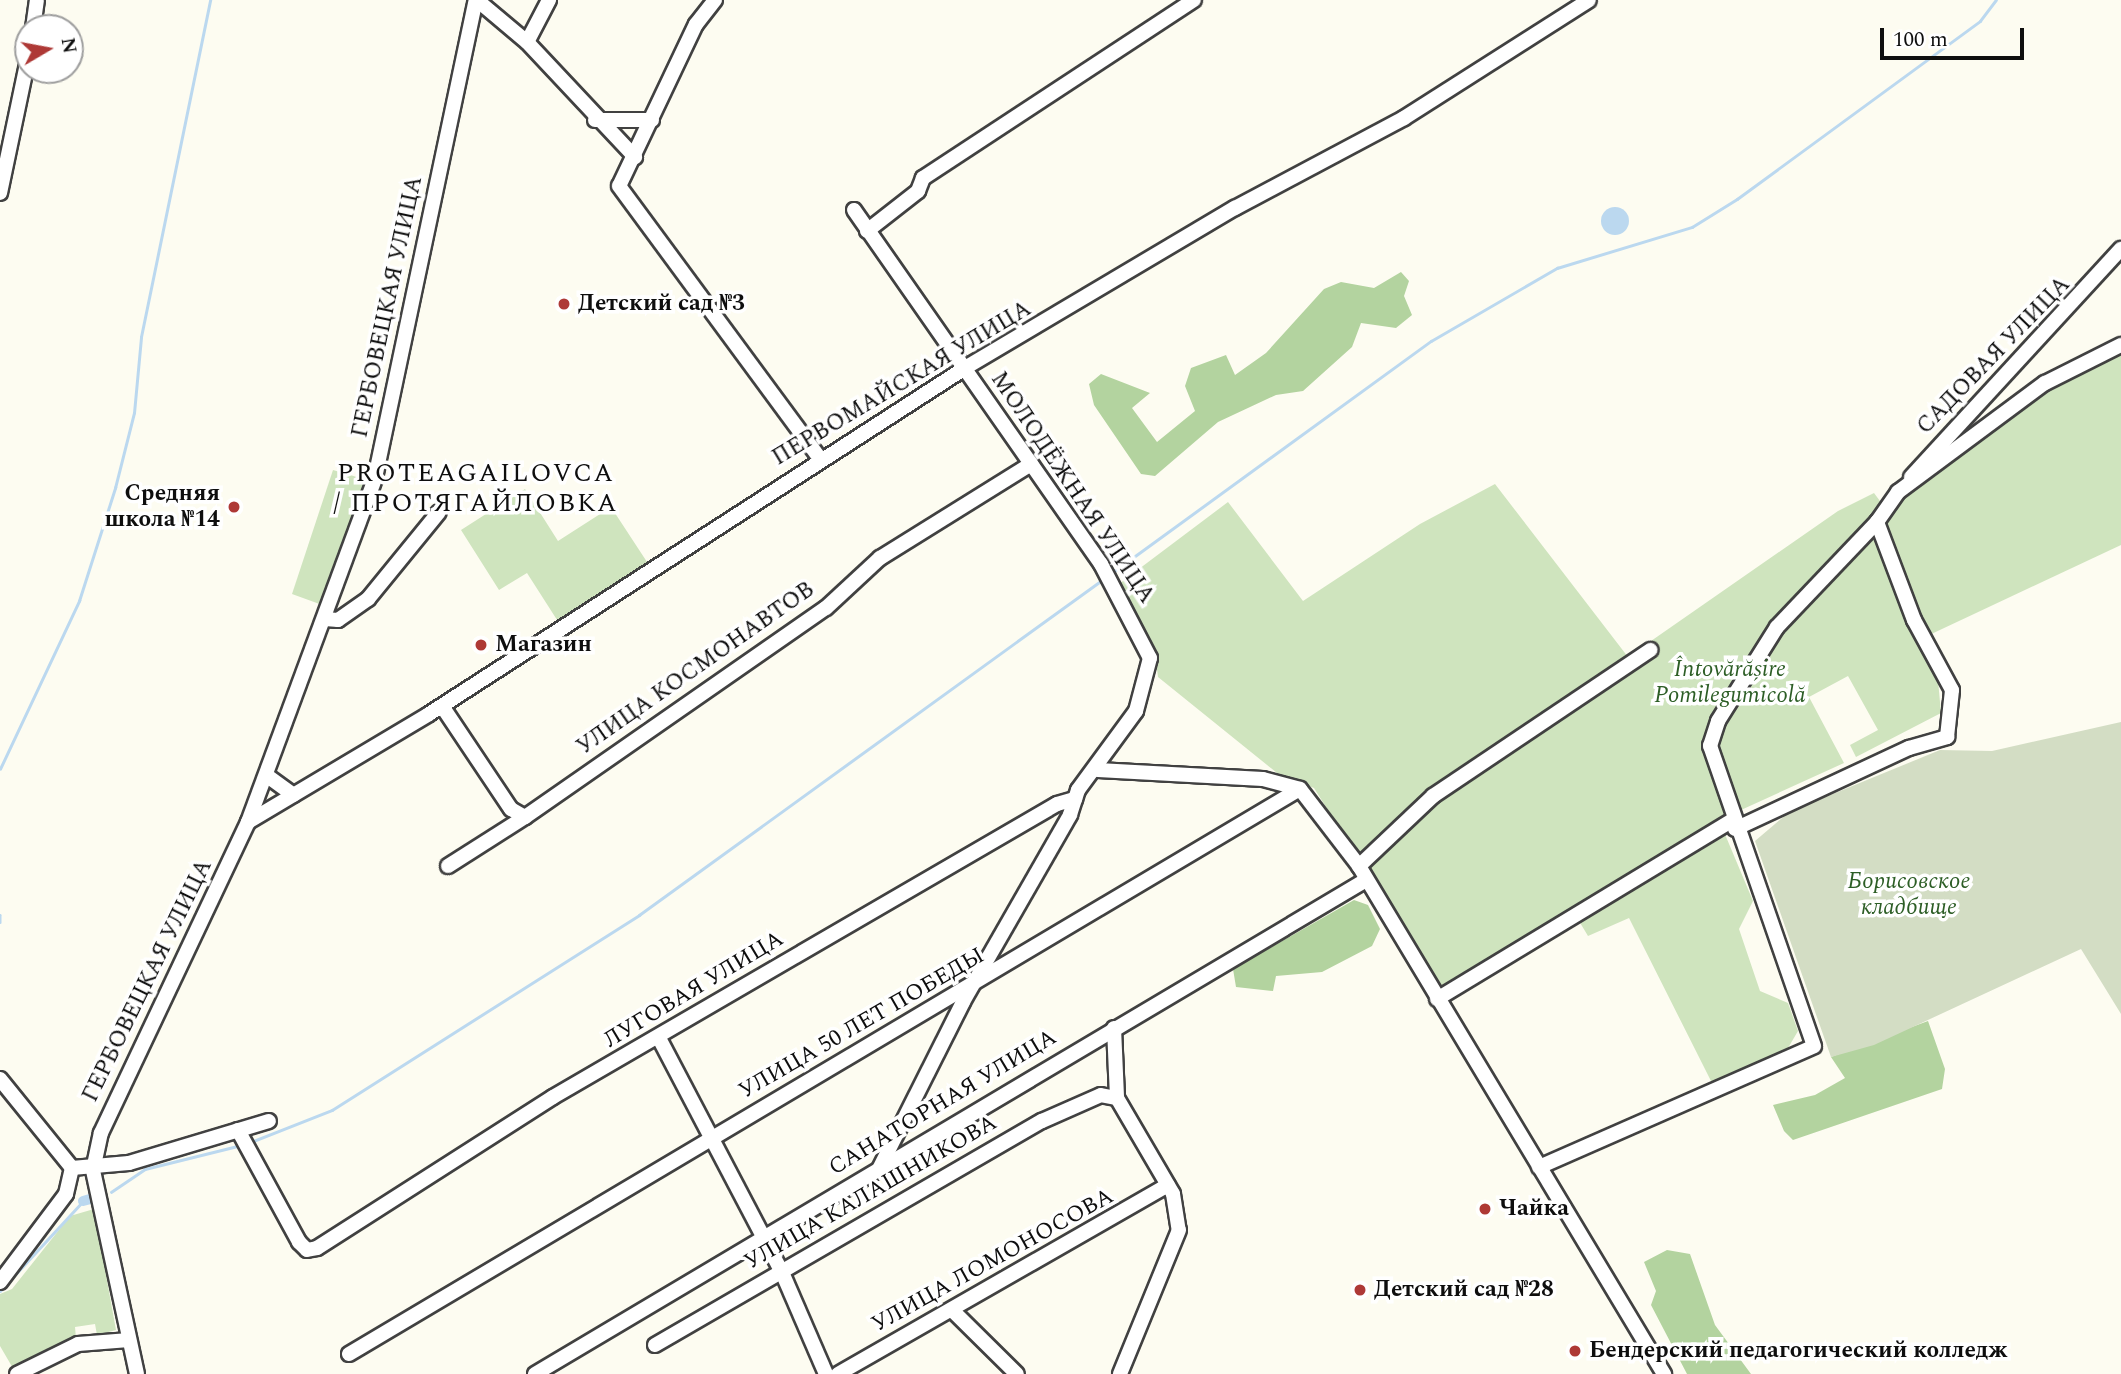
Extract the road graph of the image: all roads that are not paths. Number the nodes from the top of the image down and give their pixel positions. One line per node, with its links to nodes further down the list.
1 (476, 0): 6 (street); 22 (street, ГЕРБОВЕЦКАЯ УЛИЦА)
2 (549, 0): 6 (street)
3 (715, 0): 9 (street)
4 (1194, 0): 13 (street)
5 (1589, 0): 16 (street, ПЕРВОМАЙСКАЯ УЛИЦА)
6 (527, 42): 8 (street)
7 (23, 84): 11 (street)
8 (595, 120): 9 (street); 10 (street)
9 (652, 120): 10 (street)
10 (635, 157): 17 (street)
11 (0, 193)
12 (854, 210): 13 (street, МОЛОДЁЖНАЯ УЛИЦА)
13 (867, 231): 16 (street, МОЛОДЁЖНАЯ УЛИЦА)
14 (2121, 249): 19 (street, САДОВАЯ УЛИЦА)
15 (2121, 345): 19 (street)
16 (965, 368): 17 (street, ПЕРВОМАЙСКАЯ УЛИЦА); 18 (street, МОЛОДЁЖНАЯ УЛИЦА)
17 (820, 459): 24 (street, ПЕРВОМАЙСКАЯ УЛИЦА)
18 (1031, 464): 25 (street, МОЛОДЁЖНАЯ УЛИЦА); 30 (street, УЛИЦА КОСМОНАВТОВ)
19 (1898, 492): 21 (street)
20 (439, 512): 22 (street)
21 (1877, 522): 32 (street); 32 (street)
22 (325, 619): 26 (street, ГЕРБОВЕЦКАЯ УЛИЦА)
23 (1650, 650): 34 (street)
24 (442, 706): 28 (street, ПЕРВОМАЙСКАЯ УЛИЦА); 30 (street)
25 (1098, 770): 27 (street); 29 (street, МОЛОДЁЖНАЯ УЛИЦА)
26 (266, 775): 28 (street); 31 (street, ГЕРБОВЕЦКАЯ УЛИЦА)
27 (1300, 789): 34 (street); 36 (street, УЛИЦА 50 ЛЕТ ПОБЕДЫ)
28 (294, 795): 31 (street, ПЕРВОМАЙСКАЯ УЛИЦА)
29 (1075, 799): 36 (street, МОЛОДЁЖНАЯ УЛИЦА); 39 (street, ЛУГОВАЯ УЛИЦА)
30 (525, 817): 33 (street, УЛИЦА КОСМОНАВТОВ)
31 (248, 822): 48 (street, ГЕРБОВЕЦКАЯ УЛИЦА)
32 (1734, 825): 37 (street); 46 (street)
33 (448, 866)
34 (1359, 866): 35 (street)
35 (1366, 880): 37 (street); 38 (street, САНАТОРНАЯ УЛИЦА)
36 (971, 988): 43 (street, УЛИЦА 50 ЛЕТ ПОБЕДЫ); 45 (street, МОЛОДЁЖНАЯ УЛИЦА)
37 (1437, 999): 46 (street)
38 (1114, 1028): 41 (street); 45 (street, САНАТОРНАЯ УЛИЦА)
39 (660, 1040): 43 (street); 44 (street, ЛУГОВАЯ УЛИЦА)
40 (0, 1079): 47 (street)
41 (1117, 1098): 49 (street); 51 (street, УЛИЦА КАЛАШНИКОВА)
42 (269, 1121): 44 (street)
43 (709, 1139): 50 (street); 56 (street, УЛИЦА 50 ЛЕТ ПОБЕДЫ)
44 (243, 1140): 48 (street)
45 (880, 1167): 50 (street, САНАТОРНАЯ УЛИЦА)
46 (1539, 1167): 65 (street)
47 (72, 1168): 48 (street); 52 (street)
48 (93, 1170): 54 (street, ГЕРБОВЕЦКАЯ УЛИЦА)
49 (1170, 1190): 53 (street, УЛИЦА ЛОМОНОСОВА); 64 (street)
50 (764, 1236): 51 (street); 57 (street, САНАТОРНАЯ УЛИЦА)
51 (781, 1270): 55 (street, УЛИЦА КАЛАШНИКОВА); 61 (street)
52 (0, 1282)
53 (952, 1310): 62 (street, УЛИЦА ЛОМОНОСОВА); 63 (street)
54 (129, 1340): 58 (street); 59 (street, ГЕРБОВЕЦКАЯ УЛИЦА)
55 (655, 1345)
56 (349, 1354)
57 (554, 1368): 60 (street, САНАТОРНАЯ УЛИЦА)
58 (17, 1374)
59 (137, 1374)
60 (535, 1374)
61 (826, 1374)
62 (838, 1374)
63 (1017, 1374)
64 (1120, 1374)
65 (1664, 1374)

